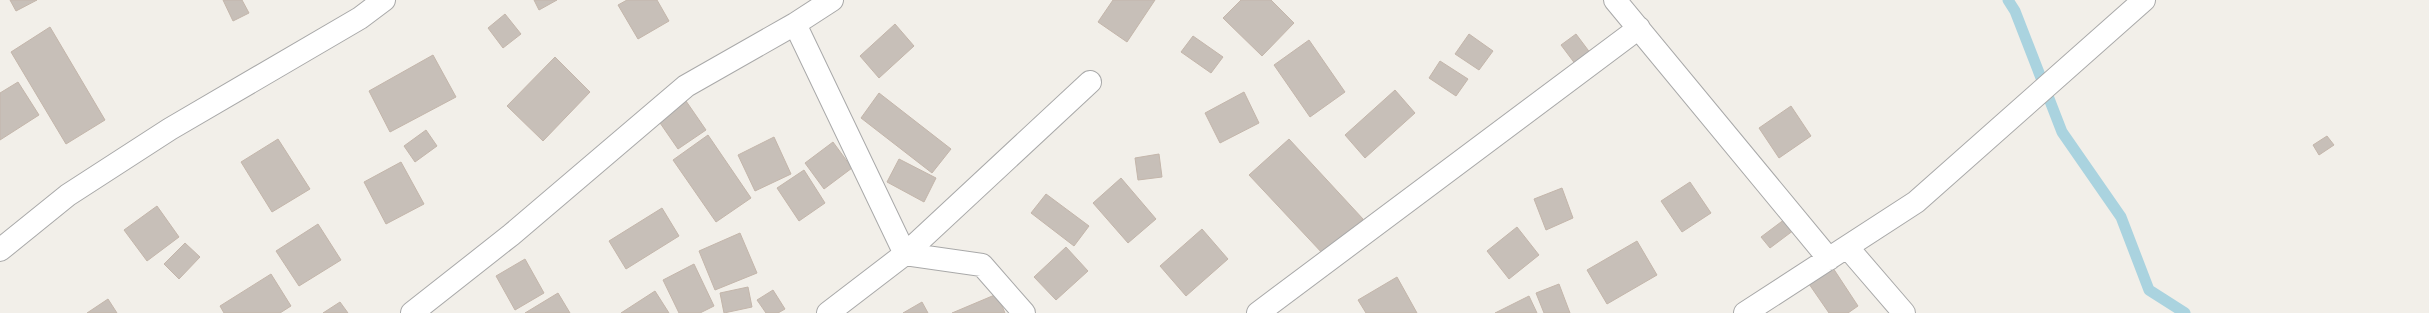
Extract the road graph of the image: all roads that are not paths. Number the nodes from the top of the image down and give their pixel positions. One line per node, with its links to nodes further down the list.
1 (384, 0): 8 (street)
2 (832, 0): 5 (street)
3 (1615, 0): 6 (street)
4 (2144, 0): 10 (street)
5 (795, 24): 9 (street); 11 (street)
6 (1638, 28): 10 (street); 14 (street)
7 (1090, 82): 9 (street)
8 (0, 250)
9 (905, 254): 12 (street); 13 (street)
10 (1838, 254): 15 (street); 16 (street)
11 (412, 313)
12 (828, 313)
13 (1024, 313)
14 (1258, 313)
15 (1744, 313)
16 (1904, 313)

